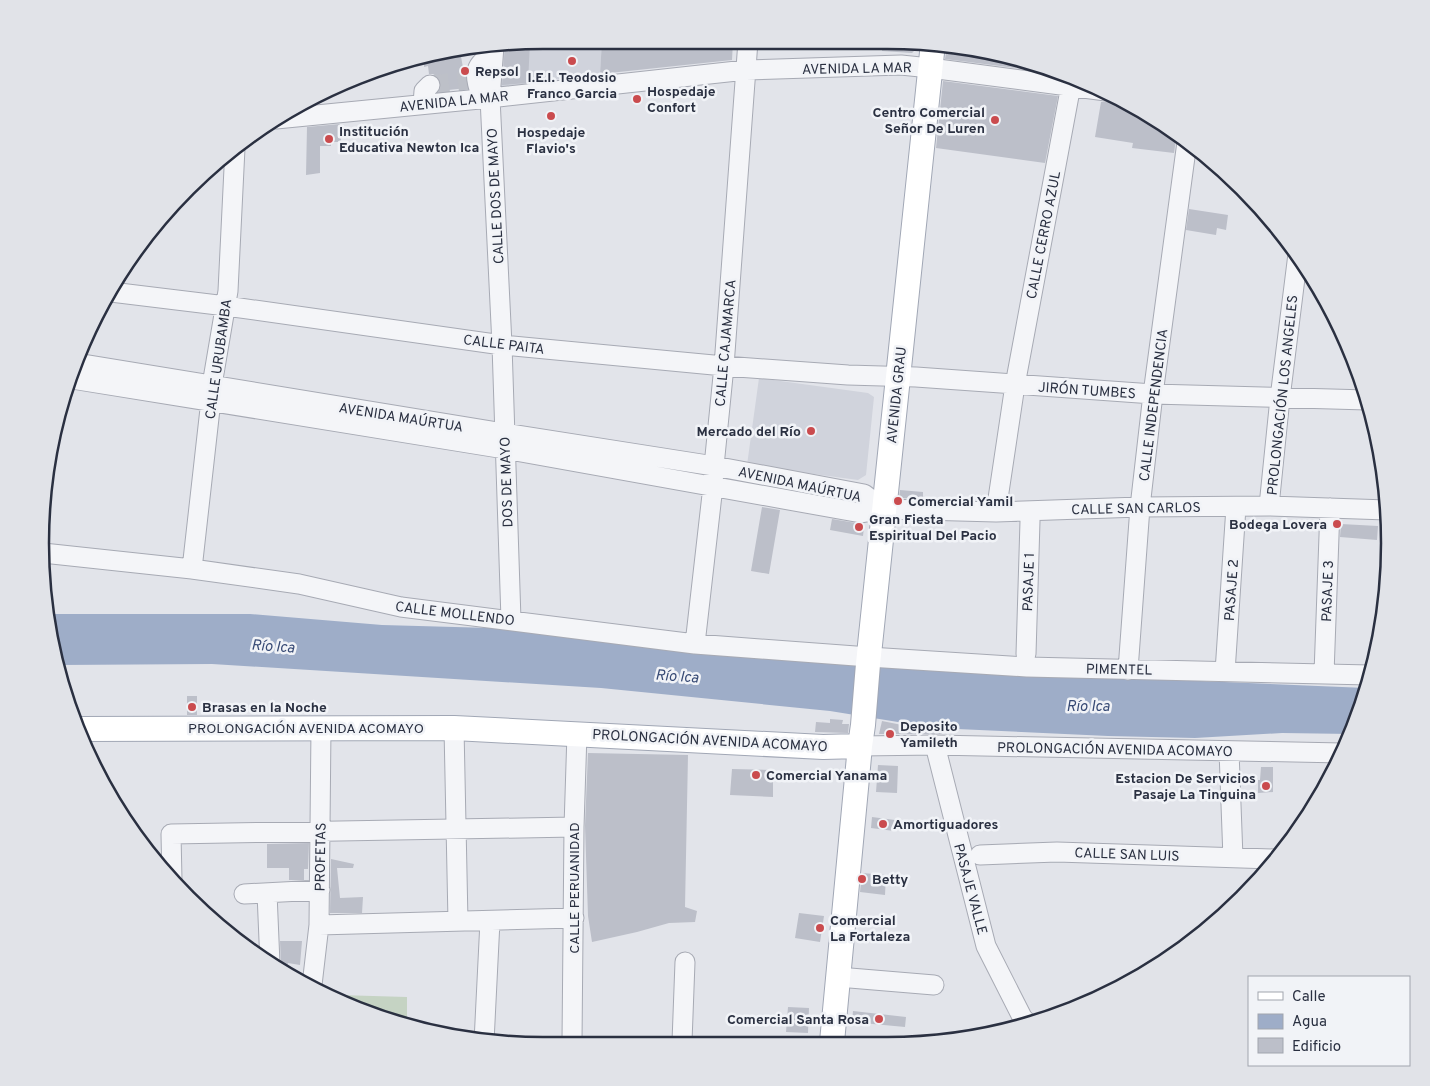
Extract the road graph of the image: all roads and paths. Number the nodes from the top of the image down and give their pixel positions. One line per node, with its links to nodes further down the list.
1 (747, 49): 6 (street, CALLE CAJAMARCA)
2 (932, 51): 5 (main road, AVENIDA GRAU)
3 (492, 52): 10 (street)
4 (494, 52): 10 (street, CALLE DOS DE MAYO)
5 (930, 68): 6 (street, AVENIDA LA MAR); 8 (street, AVENIDA LA MAR); 21 (main road, AVENIDA GRAU)
6 (746, 70): 10 (street, AVENIDA LA MAR); 20 (street, CALLE CAJAMARCA)
7 (430, 85): 11 (street)
8 (1071, 85): 9 (street, AVENIDA LA MAR); 23 (street, CALLE CERRO AZUL)
9 (1075, 86)
10 (486, 98): 11 (street, AVENIDA LA MAR); 18 (street, CALLE DOS DE MAYO)
11 (423, 104): 12 (street, AVENIDA LA MAR)
12 (292, 117)
13 (1186, 150): 25 (street, CALLE INDEPENDENCIA)
14 (234, 157): 17 (street, CALLE URUBAMBA)
15 (1297, 266): 26 (street, PROLONGACIÓN LOS ANGELES)
16 (117, 293): 17 (street, CALLE PAITA)
17 (226, 306): 18 (street, CALLE PAITA); 24 (street, CALLE URUBAMBA)
18 (502, 345): 20 (street, CALLE PAITA); 28 (street, DOS DE MAYO)
19 (82, 365): 24 (street, AVENIDA MAÚRTUA)
20 (724, 366): 21 (street, CALLE PAITA); 29 (street, CALLE CAJAMARCA)
21 (898, 376): 23 (street, JIRÓN TUMBES); 35 (main road, AVENIDA GRAU)
22 (77, 379): 24 (street, AVENIDA MAÚRTUA)
23 (1015, 385): 25 (street, JIRÓN TUMBES); 38 (street, CALLE CERRO AZUL)
24 (211, 393): 28 (street, AVENIDA MAÚRTUA); 40 (street, CALLE URUBAMBA)
25 (1153, 394): 26 (street, JIRÓN TUMBES); 32 (street, CALLE INDEPENDENCIA)
26 (1280, 398): 27 (street, JIRÓN TUMBES); 31 (street, PROLONGACIÓN LOS ANGELES)
27 (1360, 400)
28 (505, 441): 29 (street, AVENIDA MAÚRTUA); 30 (street, AVENIDA MAÚRTUA); 41 (street, DOS DE MAYO)
29 (714, 466): 30 (street, CALLE CAJAMARCA); 35 (street, AVENIDA MAÚRTUA)
30 (713, 486): 35 (street, AVENIDA MAÚRTUA); 42 (street, CALLE CAJAMARCA)
31 (1269, 506): 33 (street, CALLE SAN CARLOS); 34 (street, CALLE SAN CARLOS)
32 (1140, 507): 33 (street, CALLE SAN CARLOS); 37 (street, CALLE SAN CARLOS); 45 (street, CALLE INDEPENDENCIA)
33 (1236, 508): 46 (street, PASAJE 2)
34 (1330, 508): 36 (street, CALLE SAN CARLOS); 47 (street, PASAJE 3)
35 (884, 509): 38 (street, CALLE SAN CARLOS); 44 (main road, AVENIDA GRAU)
36 (1380, 510)
37 (1029, 511): 38 (street, CALLE SAN CARLOS); 43 (street, PASAJE 1)
38 (996, 512)
39 (49, 554): 40 (street, CALLE MOLLENDO)
40 (192, 569): 41 (street, CALLE MOLLENDO)
41 (511, 620): 42 (street, CALLE MOLLENDO)
42 (695, 644): 44 (street, CALLE MOLLENDO)
43 (1026, 654)
44 (869, 661): 45 (street, PIMENTEL); 53 (main road, AVENIDA GRAU)
45 (1128, 670): 46 (street, PIMENTEL)
46 (1225, 672): 47 (street, PIMENTEL)
47 (1324, 674): 48 (street, PIMENTEL)
48 (1363, 675)
49 (321, 728): 50 (main road, PROLONGACIÓN AVENIDA ACOMAYO); 51 (main road, PROLONGACIÓN AVENIDA ACOMAYO); 59 (street, PROFETAS)
50 (454, 728): 52 (main road, PROLONGACIÓN AVENIDA ACOMAYO); 58 (street)
51 (85, 729)
52 (577, 733): 53 (main road, PROLONGACIÓN AVENIDA ACOMAYO); 57 (street, CALLE PERUANIDAD)
53 (862, 736): 54 (street, PROLONGACIÓN AVENIDA ACOMAYO); 73 (main road, AVENIDA GRAU)
54 (935, 745): 55 (street, PROLONGACIÓN AVENIDA ACOMAYO); 76 (street, PASAJE VALLE)
55 (1229, 752): 56 (street, PROLONGACIÓN AVENIDA ACOMAYO); 61 (street)
56 (1334, 754)
57 (574, 827): 58 (street); 67 (street, CALLE PERUANIDAD)
58 (456, 829): 59 (street); 69 (street)
59 (320, 831): 63 (street); 64 (street, PROFETAS)
60 (980, 855): 61 (street, CALLE SAN LUIS)
61 (1232, 858): 62 (street, CALLE SAN LUIS)
62 (1267, 859)
63 (172, 870)
64 (320, 890): 65 (street); 70 (street, PROFETAS)
65 (267, 893): 66 (street); 71 (street)
66 (244, 894)
67 (574, 918): 68 (street); 78 (street, CALLE PERUANIDAD)
68 (490, 920): 69 (street); 77 (street)
69 (458, 921): 70 (street)
70 (319, 925): 74 (street, PROFETAS)
71 (270, 955)
72 (684, 962): 79 (street)
73 (838, 977): 75 (street); 80 (main road, AVENIDA GRAU)
74 (313, 980)
75 (934, 986)
76 (1023, 1018)
77 (484, 1034)
78 (572, 1037)
79 (682, 1037)
80 (834, 1037)

